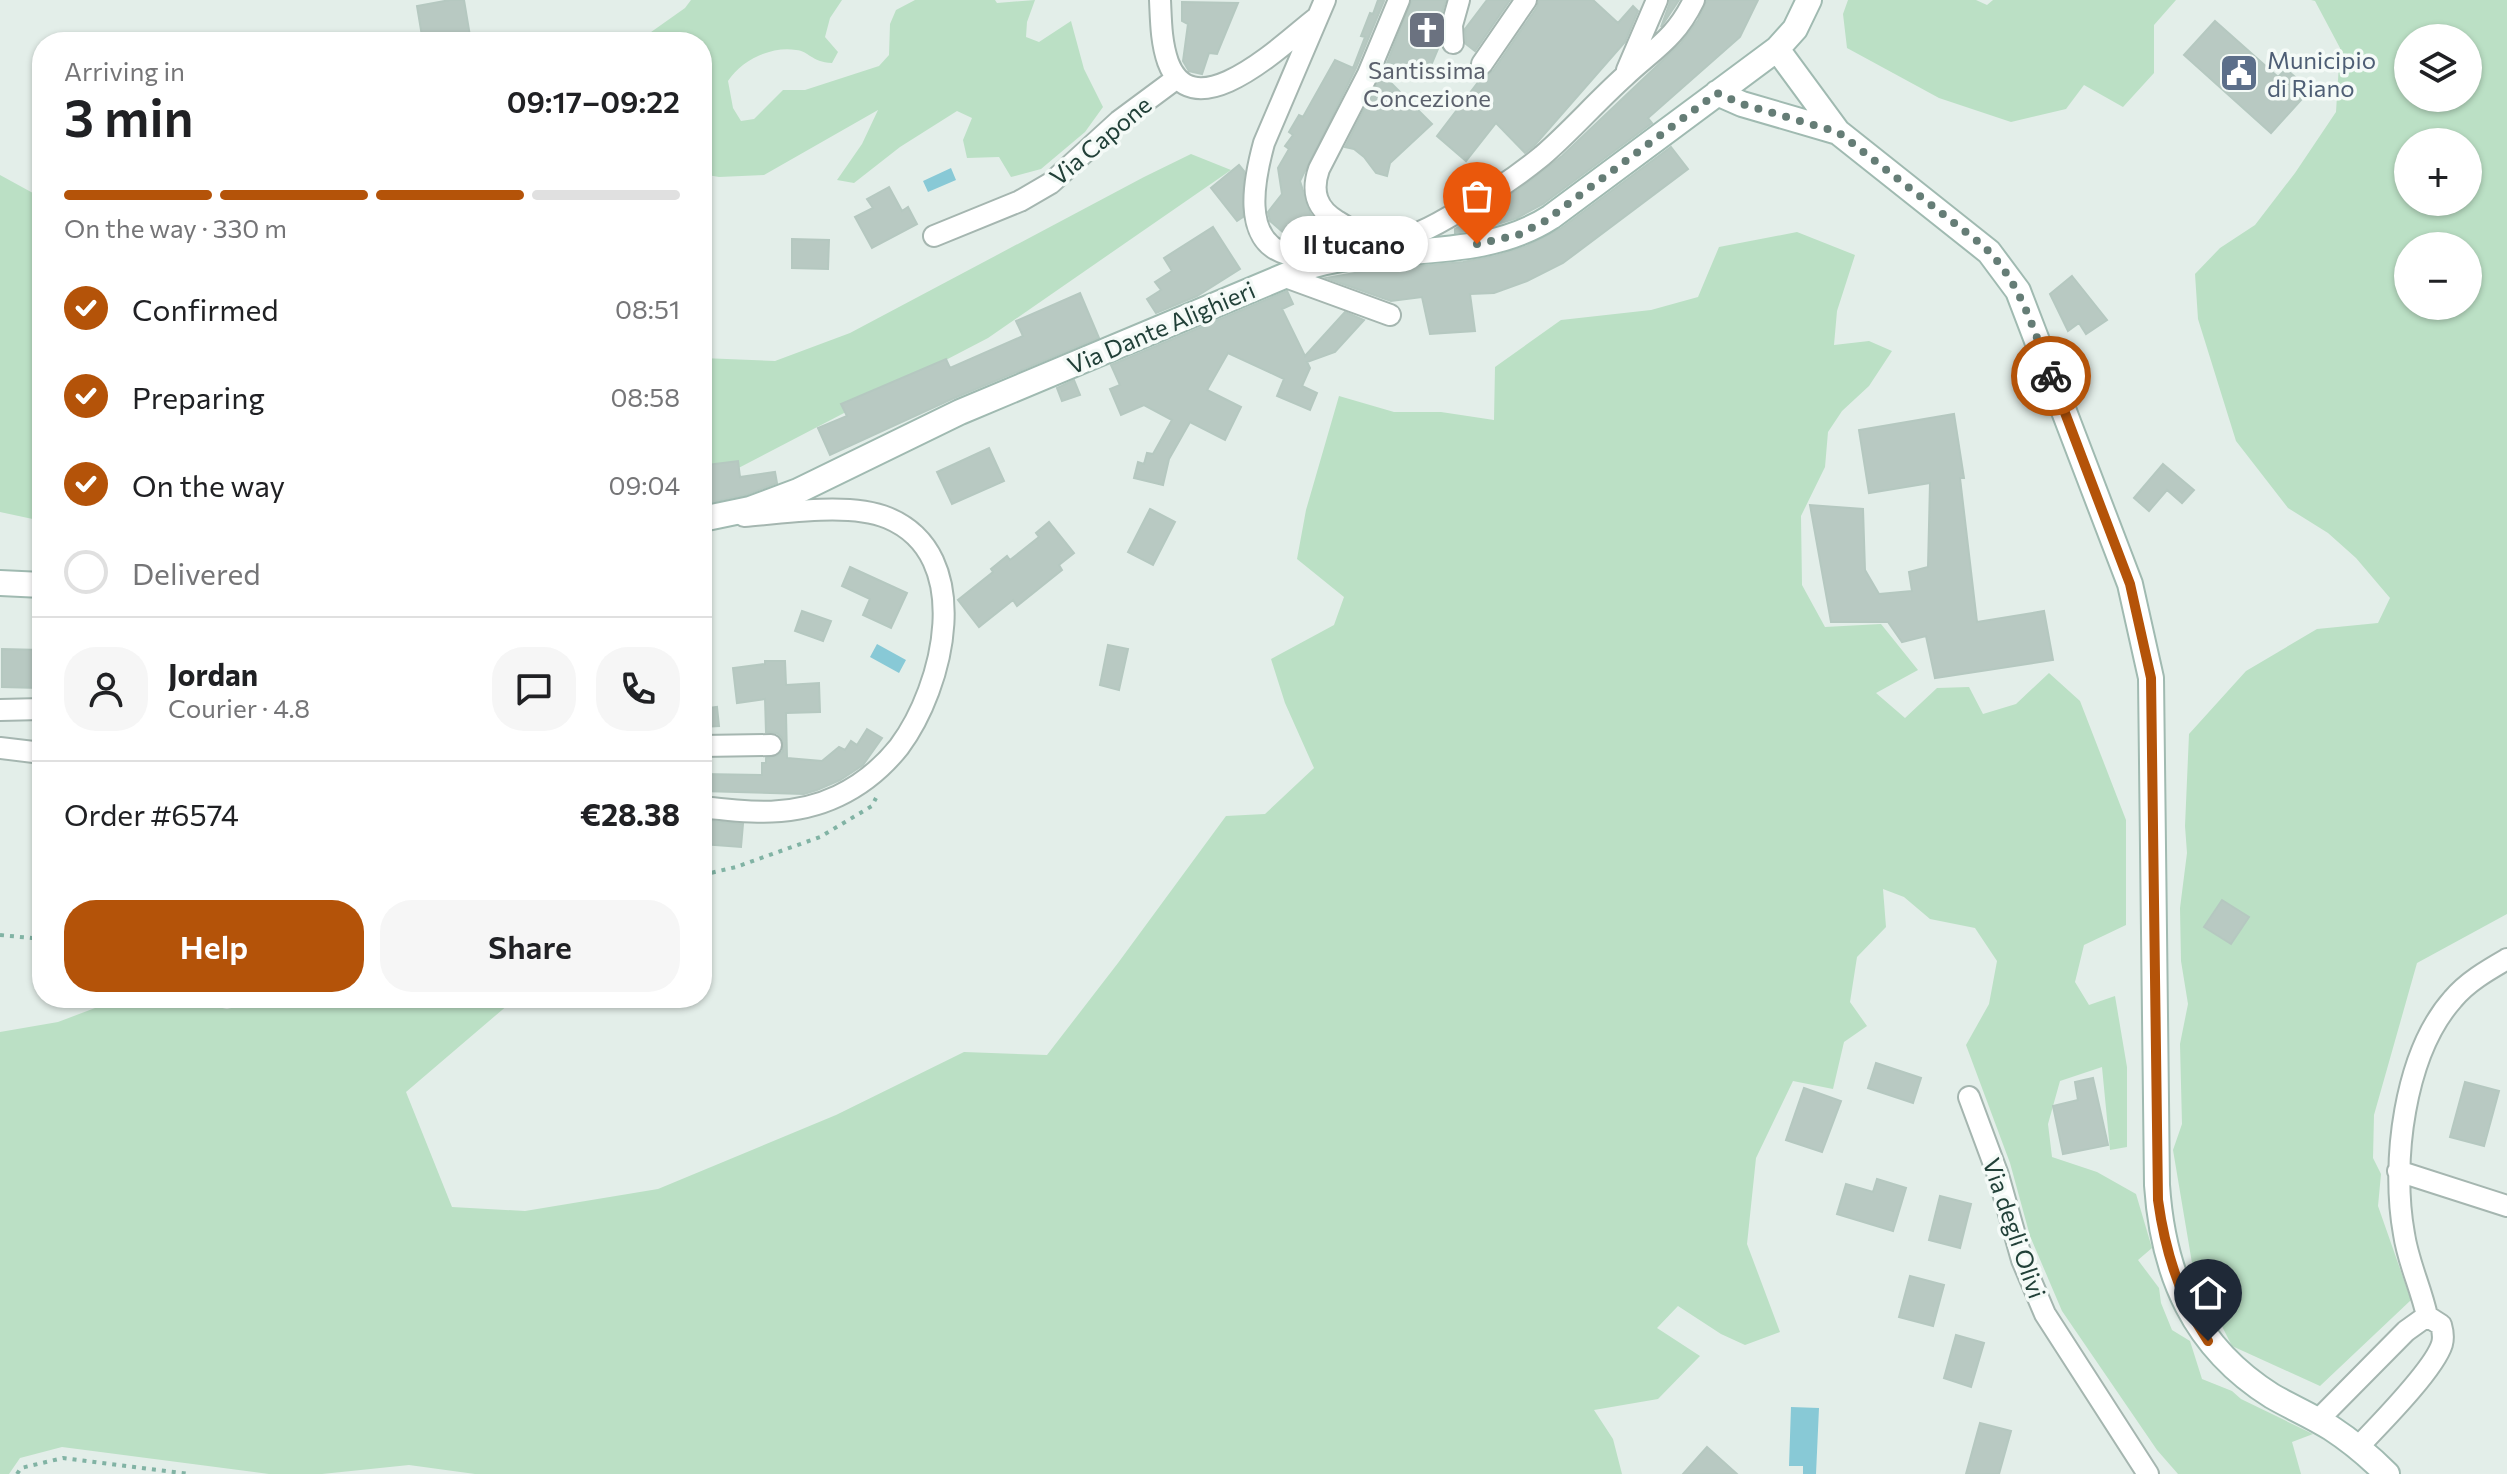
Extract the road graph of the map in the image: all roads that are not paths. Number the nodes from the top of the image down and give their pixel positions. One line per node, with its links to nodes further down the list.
1 (1160, 0): 13 (street)
2 (1399, 0): 17 (street)
3 (1459, 0): 4 (street)
4 (1470, 0)
5 (1526, 0): 11 (street)
6 (1657, 0): 12 (street)
7 (1694, 0): 12 (street)
8 (1809, 0): 10 (street, Via Dante Alighieri)
9 (1322, 8): 13 (street); 18 (street)
10 (1777, 49): 14 (street, Via Dante Alighieri); 15 (street)
11 (1482, 64)
12 (1625, 76): 17 (street)
13 (1177, 78): 16 (street, Via Capone)
14 (1717, 93): 15 (street); 17 (street, Via Dante Alighieri)
15 (1838, 132): 37 (street)
16 (934, 236)
17 (1406, 241): 18 (street, Via Dante Alighieri)
18 (1339, 258): 19 (street, Via Dante Alighieri)
19 (1283, 276): 20 (street); 21 (street, Via Dante Alighieri)
20 (1390, 315)
21 (712, 519)
22 (712, 520): 31 (street)
23 (0, 583): 24 (street)
24 (32, 585)
25 (32, 709): 26 (street)
26 (0, 710)
27 (771, 745): 28 (street)
28 (712, 746)
29 (0, 748): 30 (street)
30 (32, 752)
31 (712, 808)
32 (2507, 959): 34 (street)
33 (1969, 1097): 40 (street, Via degli Olivi)
34 (2398, 1171): 35 (street); 36 (street)
35 (2507, 1206)
36 (2427, 1316): 37 (street); 38 (street)
37 (2318, 1420): 38 (street)
38 (2358, 1447): 39 (street)
39 (2378, 1472)
40 (2148, 1474)

